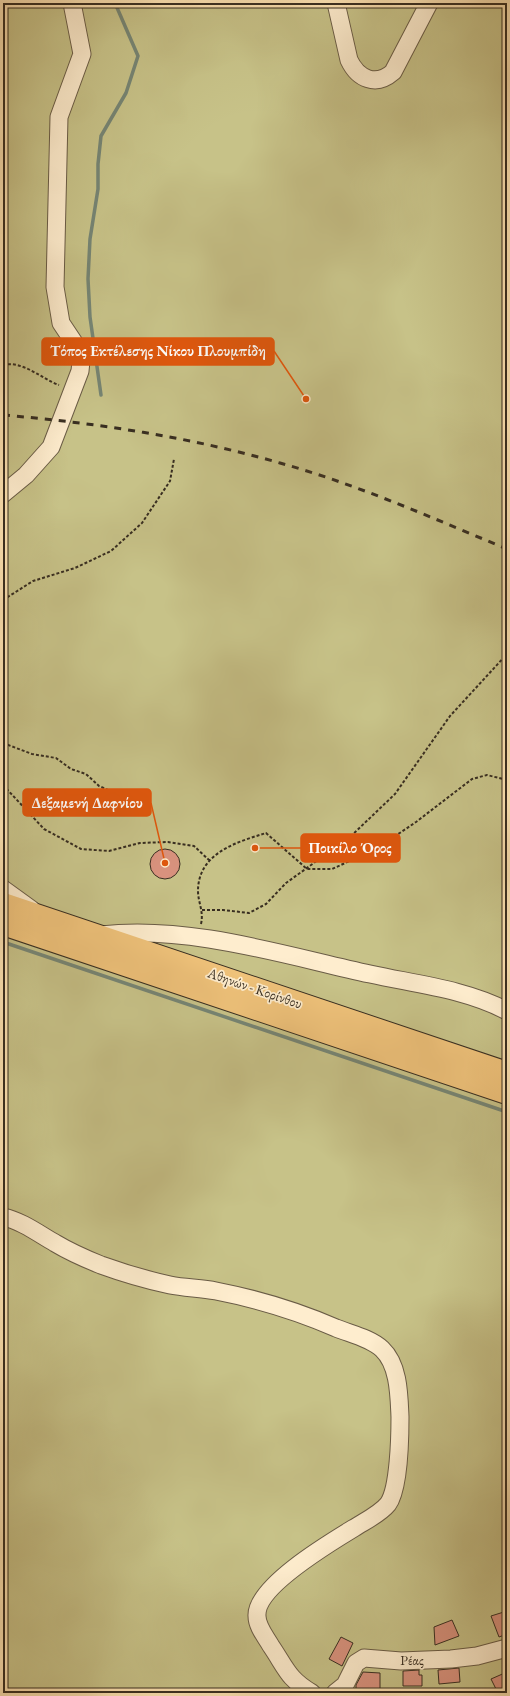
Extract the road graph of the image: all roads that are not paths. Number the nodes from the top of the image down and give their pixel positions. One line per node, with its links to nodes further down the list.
1 (72, 3): 4 (street)
2 (336, 3): 3 (street)
3 (429, 3)
4 (3, 494)
5 (3, 889): 7 (street)
6 (3, 904): 7 (highway, Αθηνών - Κορίνθου)
7 (40, 916): 9 (highway, Αθηνών - Κορίνθου)
8 (3, 924): 12 (highway, Αθηνών - Κορίνθου)
9 (97, 935): 10 (street); 11 (highway, Αθηνών - Κορίνθου)
10 (507, 1011)
11 (507, 1073)
12 (507, 1093)
13 (3, 1217): 15 (street)
14 (507, 1648): 16 (street, Ρέας)
15 (312, 1693)
16 (335, 1693)

